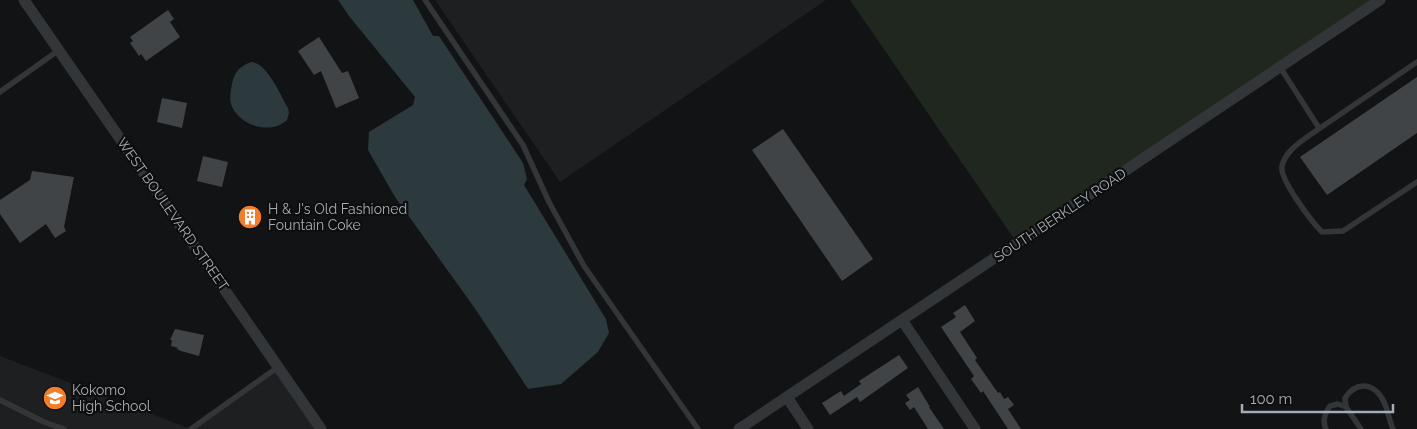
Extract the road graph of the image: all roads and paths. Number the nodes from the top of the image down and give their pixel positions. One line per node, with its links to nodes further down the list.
1 (24, 0): 4 (street, WEST BOULEVARD STREET)
2 (425, 0): 18 (lane)
3 (1380, 0): 6 (street, SOUTH BERKLEY ROAD)
4 (59, 50): 7 (lane); 11 (street, WEST BOULEVARD STREET)
5 (1417, 62): 8 (lane)
6 (1280, 68): 8 (lane); 10 (street, SOUTH BERKLEY ROAD)
7 (0, 92)
8 (1319, 128): 9 (lane)
9 (1417, 182)
10 (902, 320): 12 (street, SOUTH BERKLEY ROAD); 21 (street)
11 (278, 367): 16 (lane); 17 (street, WEST BOULEVARD STREET)
12 (787, 397): 19 (street, SOUTH BERKLEY ROAD); 20 (street)
13 (0, 400): 15 (lane)
14 (1346, 407): 22 (lane); 23 (lane); 24 (lane)
15 (64, 429)
16 (190, 429)
17 (321, 429)
18 (698, 429)
19 (739, 429)
20 (808, 429)
21 (975, 429)
22 (1326, 429)
23 (1361, 429)
24 (1393, 429)

